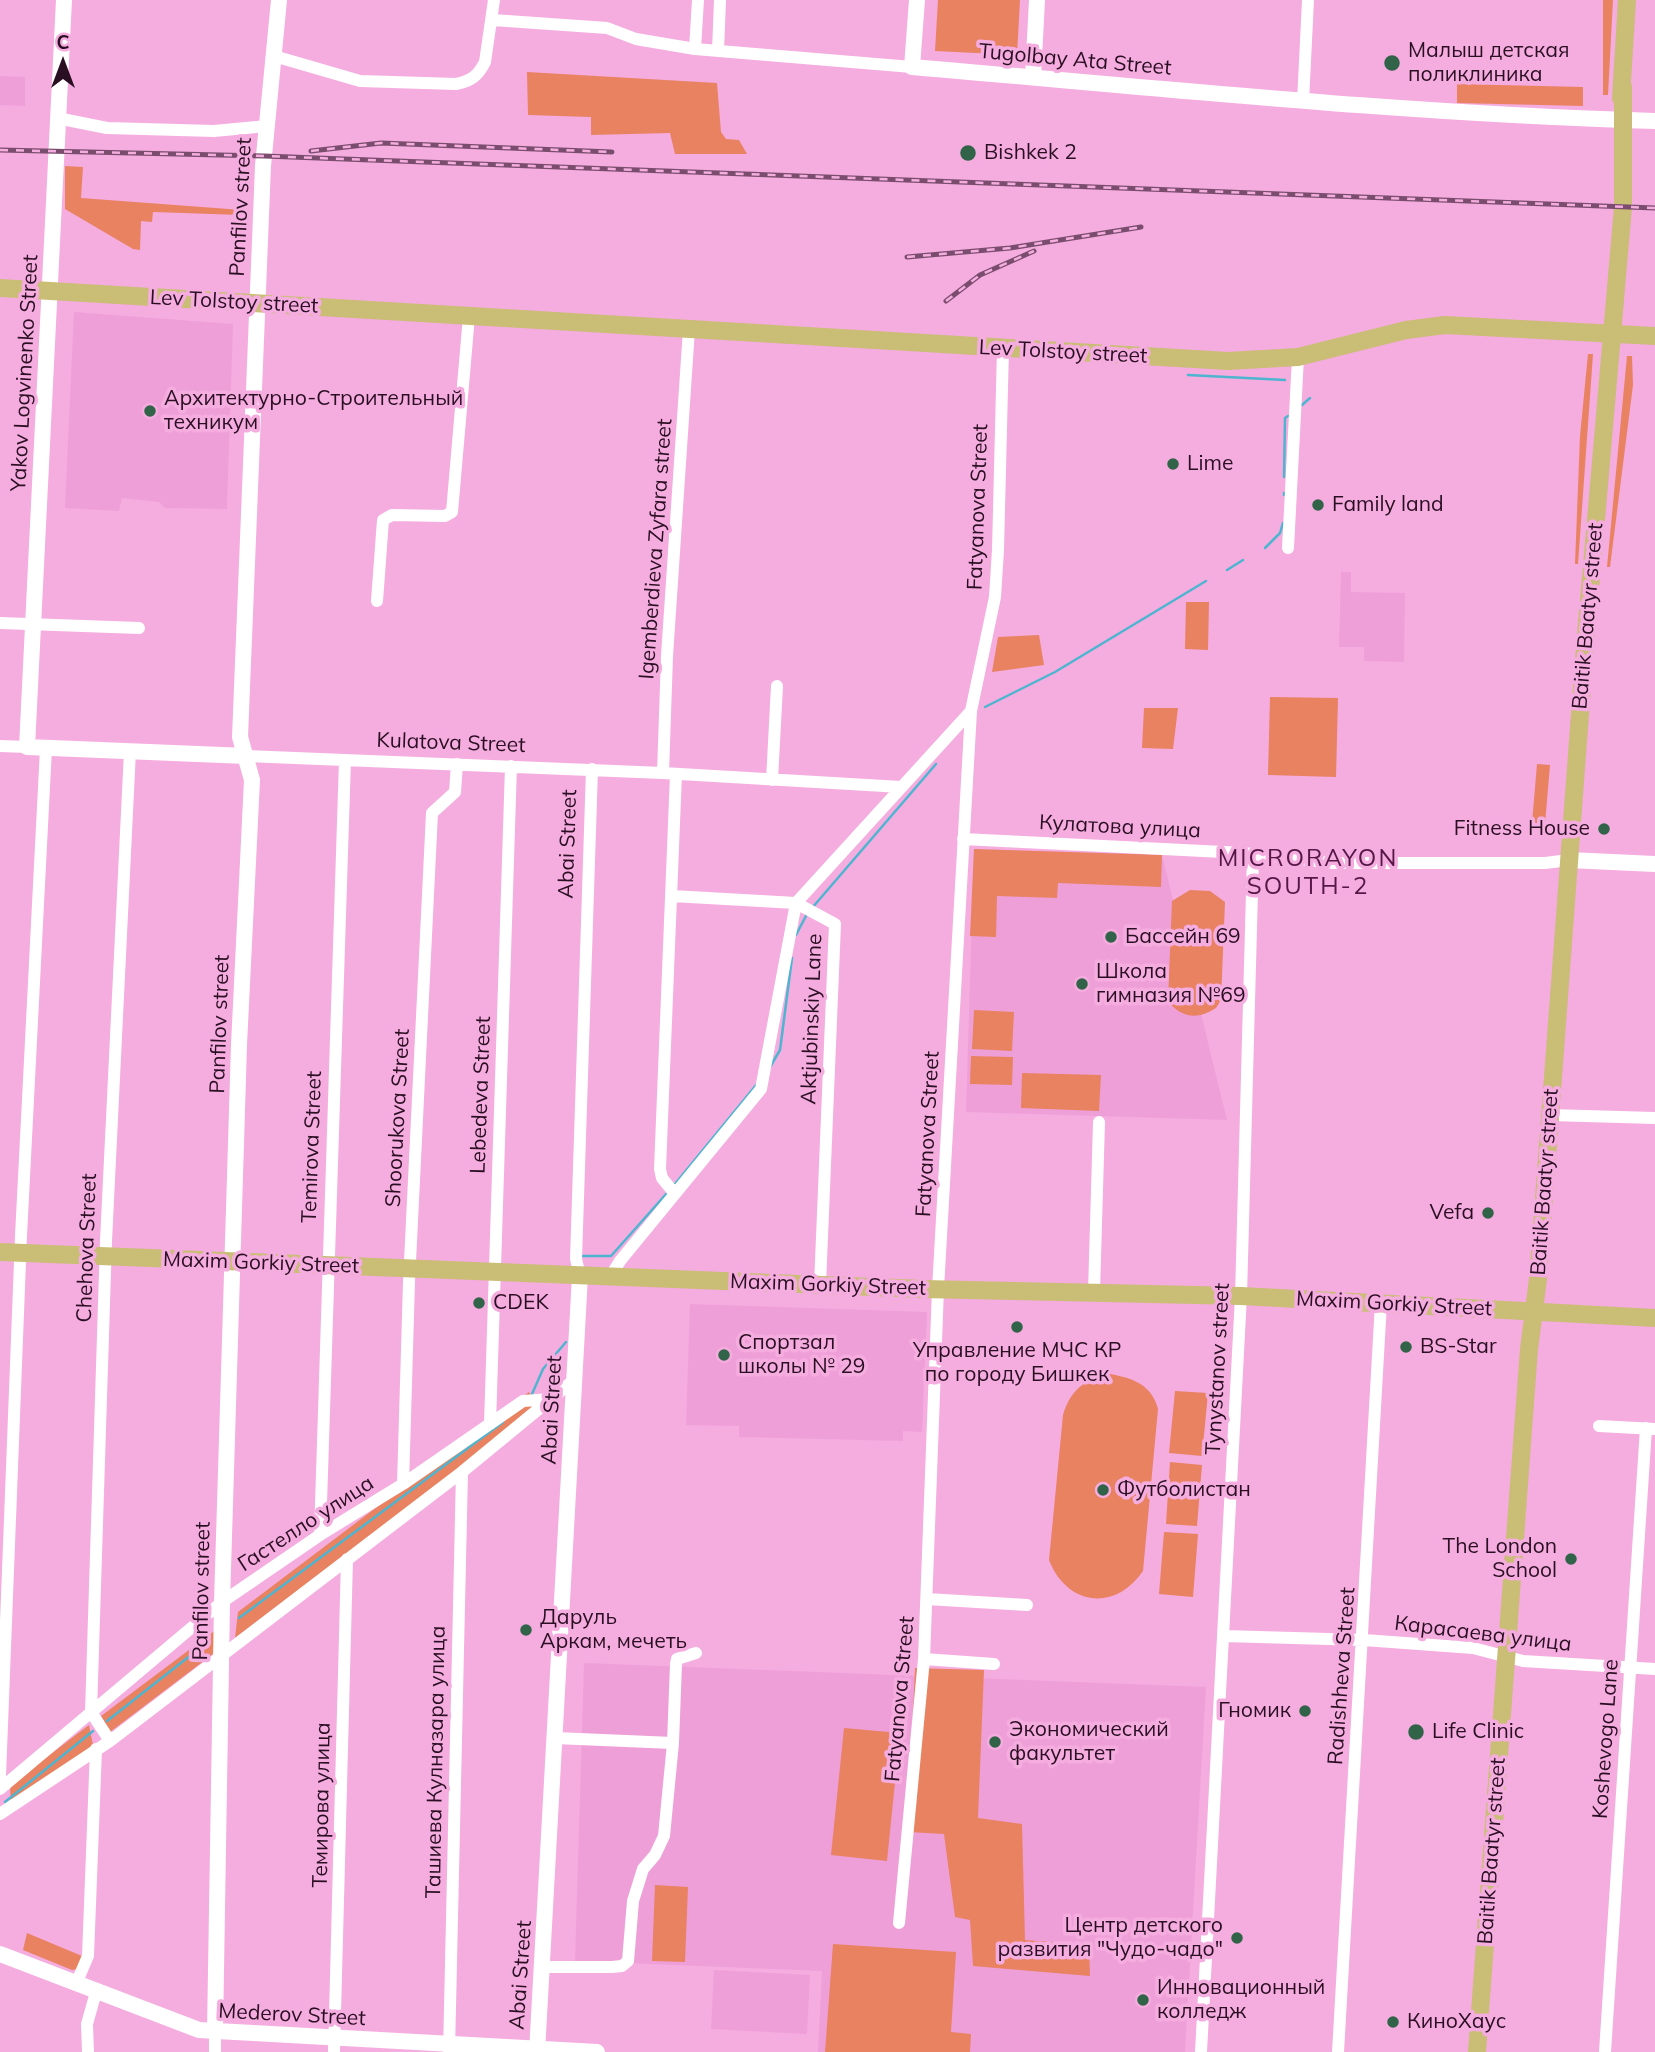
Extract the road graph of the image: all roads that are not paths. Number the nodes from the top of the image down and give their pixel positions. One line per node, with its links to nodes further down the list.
1 (64, 0): 17 (street, Yakov Logvinenko Street)
2 (279, 0): 13 (street, Panfilov street)
3 (494, 0): 10 (street)
4 (698, 0): 11 (street)
5 (720, 0): 12 (street)
6 (917, 0): 14 (street)
7 (1037, 0): 15 (street)
8 (1308, 0): 16 (street)
9 (1627, 0): 49 (main road, Baitik Baatyr street)
10 (493, 19): 11 (street, Tugolbay Ata Street); 13 (street)
11 (695, 49): 12 (street, Tugolbay Ata Street)
12 (718, 51): 14 (street, Tugolbay Ata Street)
13 (274, 56): 19 (street, Panfilov street)
14 (912, 67): 15 (street, Tugolbay Ata Street)
15 (1033, 77): 16 (street, Tugolbay Ata Street)
16 (1303, 102): 18 (street, Tugolbay Ata Street)
17 (58, 118): 19 (street); 21 (street, Yakov Logvinenko Street)
18 (1654, 121)
19 (267, 126): 22 (street, Panfilov street)
20 (0, 288): 21 (main road, Lev Tolstoy street)
21 (50, 292): 22 (main road, Lev Tolstoy street); 31 (street, Yakov Logvinenko Street)
22 (258, 304): 23 (main road, Lev Tolstoy street); 39 (street, Panfilov street)
23 (468, 316): 24 (main road, Lev Tolstoy street); 29 (street)
24 (689, 329): 26 (main road, Lev Tolstoy street); 44 (street, Igemberdieva Zyfara street)
25 (1652, 335): 27 (main road, Lev Tolstoy street)
26 (1003, 348): 27 (main road, Lev Tolstoy street); 34 (street, Fatyanova Street)
27 (1298, 357): 28 (street)
28 (1289, 548)
29 (377, 601)
30 (0, 623): 31 (street)
31 (33, 625): 32 (street); 36 (street, Yakov Logvinenko Street)
32 (139, 628)
33 (777, 686): 45 (street)
34 (971, 711): 46 (street); 47 (street, Fatyanova Street)
35 (0, 746): 36 (street, Kulatova Street)
36 (27, 747): 37 (street, Kulatova Street)
37 (46, 748): 38 (street, Kulatova Street); 58 (street)
38 (130, 751): 39 (street, Kulatova Street); 59 (street, Chehova Street)
39 (246, 757): 40 (street, Kulatova Street); 60 (street, Panfilov street)
40 (345, 760): 41 (street, Kulatova Street); 61 (street, Temirova Street)
41 (457, 764): 42 (street, Kulatova Street); 62 (street, Shoorukova Street)
42 (511, 766): 43 (street, Kulatova Street); 63 (street, Lebedeva Street)
43 (592, 769): 44 (street, Kulatova Street); 64 (street, Abai Street)
44 (669, 773): 45 (street, Kulatova Street); 51 (street, Igemberdieva Zyfara street)
45 (772, 780): 46 (street, Kulatova Street)
46 (901, 788): 52 (street)
47 (962, 839): 48 (street, Кулатова улица); 67 (street, Fatyanova Street)
48 (1253, 855): 49 (street, Кулатова улица); 69 (street, Tynystanov street)
49 (1569, 860): 50 (street); 53 (main road, Baitik Baatyr street)
50 (1655, 864)
51 (672, 896): 52 (street, Aktjubinskiy Lane); 56 (street, Igemberdieva Zyfara street)
52 (796, 903): 56 (street); 66 (street, Aktjubinskiy Lane)
53 (1550, 1115): 54 (street); 71 (main road, Baitik Baatyr street)
54 (1655, 1118)
55 (1099, 1122): 68 (street)
56 (675, 1194): 65 (street)
57 (0, 1252): 58 (main road, Maxim Gorkiy Street)
58 (20, 1253): 59 (main road, Maxim Gorkiy Street); 99 (street)
59 (106, 1256): 60 (main road, Maxim Gorkiy Street); 94 (street, Chehova Street)
60 (234, 1262): 61 (main road, Maxim Gorkiy Street); 83 (street, Panfilov street)
61 (327, 1266): 62 (main road, Maxim Gorkiy Street); 80 (street, Temirova Street)
62 (409, 1269): 63 (main road, Maxim Gorkiy Street); 79 (street, Shoorukova Street)
63 (495, 1273): 64 (main road, Maxim Gorkiy Street); 75 (street, Lebedeva Street)
64 (580, 1276): 65 (main road, Maxim Gorkiy Street); 73 (street, Abai Street)
65 (610, 1277): 66 (main road, Maxim Gorkiy Street)
66 (820, 1285): 67 (main road, Maxim Gorkiy Street)
67 (938, 1289): 68 (main road, Maxim Gorkiy Street); 82 (street, Fatyanova Street)
68 (1094, 1292): 69 (main road, Maxim Gorkiy Street)
69 (1241, 1296): 70 (main road, Maxim Gorkiy Street); 85 (street, Tynystanov street)
70 (1381, 1303): 71 (main road, Maxim Gorkiy Street); 86 (street, Radishheva Street)
71 (1532, 1311): 72 (main road, Maxim Gorkiy Street); 89 (main road, Baitik Baatyr street)
72 (1655, 1318)
73 (575, 1380): 74 (street, Гастелло улица); 95 (street, Abai Street)
74 (551, 1399): 75 (street, Гастелло улица); 78 (street, Гастелло улица)
75 (490, 1424): 79 (street, Гастелло улица)
76 (1599, 1426): 77 (street)
77 (1650, 1429): 92 (street, Koshevogo Lane)
78 (462, 1472): 81 (street, Гастелло улица); 109 (street, Ташиева Кулназара улица)
79 (403, 1485): 80 (street, Гастелло улица)
80 (320, 1535): 83 (street, Гастелло улица)
81 (347, 1559): 88 (street, Гастелло улица); 108 (street, Темирова улица)
82 (926, 1600): 84 (street); 90 (street, Fatyanova Street)
83 (222, 1602): 88 (street, Panfilov street); 94 (street, Гастелло улица)
84 (1027, 1605)
85 (1223, 1636): 86 (street, Карасаева улица); 114 (street, Tynystanov street)
86 (1364, 1640): 89 (street, Карасаева улица); 115 (street, Radishheva Street)
87 (696, 1653): 97 (street)
88 (222, 1654): 96 (street, Гастелло улица); 107 (street, Panfilov street)
89 (1506, 1658): 92 (street, Карасаева улица); 116 (main road, Baitik Baatyr street)
90 (924, 1659): 91 (street); 102 (street, Fatyanova Street)
91 (994, 1664)
92 (1630, 1668): 93 (street, Карасаева улица); 117 (street, Koshevogo Lane)
93 (1655, 1670)
94 (91, 1712): 96 (street); 100 (street, Гастелло улица)
95 (555, 1738): 97 (street); 104 (street, Abai Street)
96 (110, 1741): 98 (street, Гастелло улица)
97 (673, 1743): 104 (street)
98 (96, 1749): 101 (street, Гастелло улица); 105 (street)
99 (0, 1776)
100 (0, 1789)
101 (0, 1814)
102 (899, 1923)
103 (0, 1954): 105 (street, Mederov Street)
104 (544, 1967): 110 (street, Abai Street)
105 (75, 1984): 106 (street, Mederov Street)
106 (96, 1992): 107 (street, Mederov Street); 111 (street)
107 (215, 2032): 108 (street, Mederov Street); 112 (street, Panfilov street)
108 (334, 2045): 109 (street, Mederov Street)
109 (449, 2048): 110 (street, Mederov Street)
110 (537, 2050): 113 (street, Mederov Street)
111 (88, 2052)
112 (215, 2052)
113 (597, 2052)
114 (1200, 2052)
115 (1338, 2052)
116 (1477, 2052)
117 (1605, 2052)

